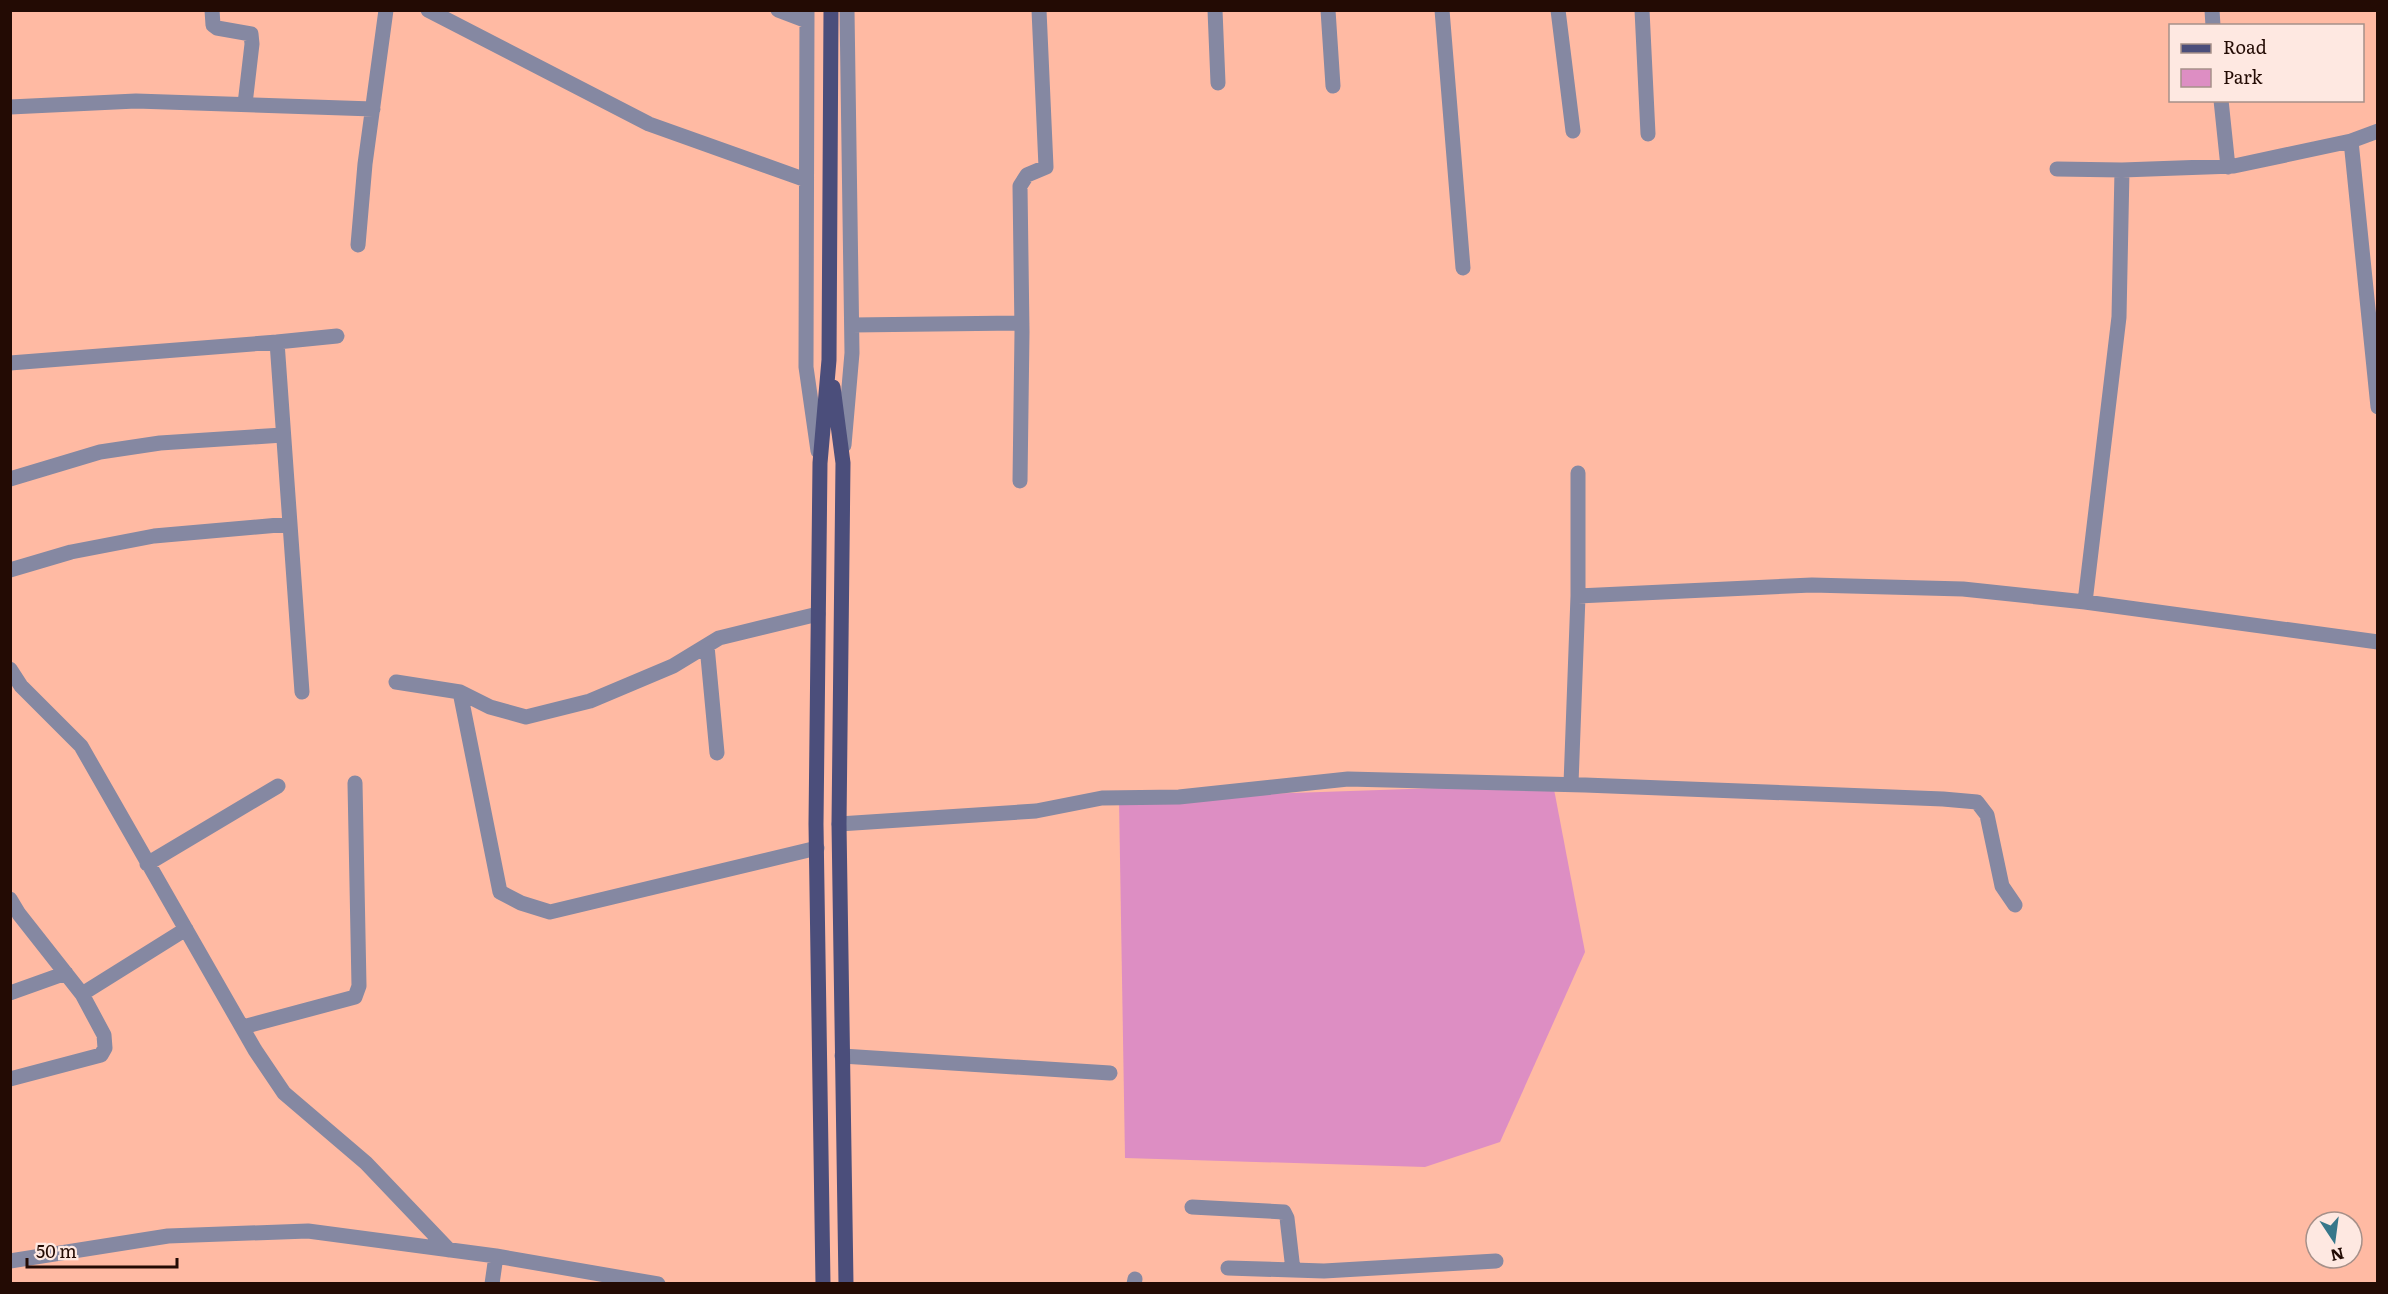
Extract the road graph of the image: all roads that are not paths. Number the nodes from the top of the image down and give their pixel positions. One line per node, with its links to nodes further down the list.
1 (212, 10): 17 (street)
2 (386, 10): 19 (street)
3 (428, 10): 27 (street)
4 (778, 10): 13 (street)
5 (831, 10): 35 (main road)
6 (847, 10): 32 (street)
7 (1039, 10): 31 (street)
8 (1215, 10): 14 (street)
9 (1328, 10): 15 (street)
10 (1442, 10): 29 (street)
11 (1558, 10): 20 (street)
12 (1642, 10): 22 (street)
13 (807, 16): 27 (street)
14 (1218, 83)
15 (1333, 86)
16 (2221, 102): 24 (street)
17 (245, 104): 18 (street); 19 (street)
18 (10, 107)
19 (372, 109): 28 (street)
20 (1573, 131)
21 (2378, 131): 23 (street)
22 (1648, 134)
23 (2351, 141): 24 (street); 30 (street)
24 (2228, 167): 26 (street)
25 (2057, 169): 26 (street)
26 (2122, 170): 47 (street)
27 (806, 180): 39 (street)
28 (358, 245)
29 (1463, 268)
30 (2373, 318): 37 (street)
31 (1022, 323): 32 (street); 43 (street)
32 (852, 325): 40 (street)
33 (337, 336): 34 (street)
34 (277, 342): 36 (street); 38 (street)
35 (829, 360): 39 (main road); 40 (main road)
36 (10, 363)
37 (2378, 407)
38 (283, 435): 42 (street); 44 (street)
39 (820, 462): 48 (main road)
40 (843, 463): 60 (main road)
41 (1578, 473): 46 (street)
42 (10, 479)
43 (1020, 482)
44 (290, 524): 45 (street); 54 (street)
45 (10, 570)
46 (1578, 596): 47 (street); 58 (street)
47 (2085, 602): 49 (street)
48 (818, 614): 50 (street); 61 (main road)
49 (2378, 642)
50 (707, 646): 55 (street); 56 (street)
51 (10, 669): 53 (street)
52 (396, 682): 55 (street)
53 (16, 688): 62 (street)
54 (302, 692)
55 (460, 693): 61 (street)
56 (717, 753)
57 (355, 783): 69 (street)
58 (1571, 784): 60 (street); 64 (street)
59 (278, 786): 62 (street)
60 (839, 824): 70 (main road)
61 (817, 848): 83 (main road)
62 (147, 864): 65 (street)
63 (10, 900): 66 (street)
64 (2015, 905)
65 (186, 928): 68 (street); 69 (street)
66 (66, 973): 67 (street); 68 (street)
67 (10, 993)
68 (82, 994): 72 (street)
69 (243, 1027): 74 (street)
70 (842, 1056): 71 (street); 84 (main road)
71 (1110, 1073)
72 (10, 1079)
73 (1192, 1207): 79 (street)
74 (449, 1250): 75 (street); 76 (street)
75 (496, 1256): 81 (street); 82 (street)
76 (10, 1261)
77 (1496, 1261): 80 (street)
78 (1228, 1268): 79 (street)
79 (1293, 1270): 80 (street)
80 (1325, 1277)
81 (492, 1284)
82 (658, 1284)
83 (823, 1284)
84 (846, 1284)

